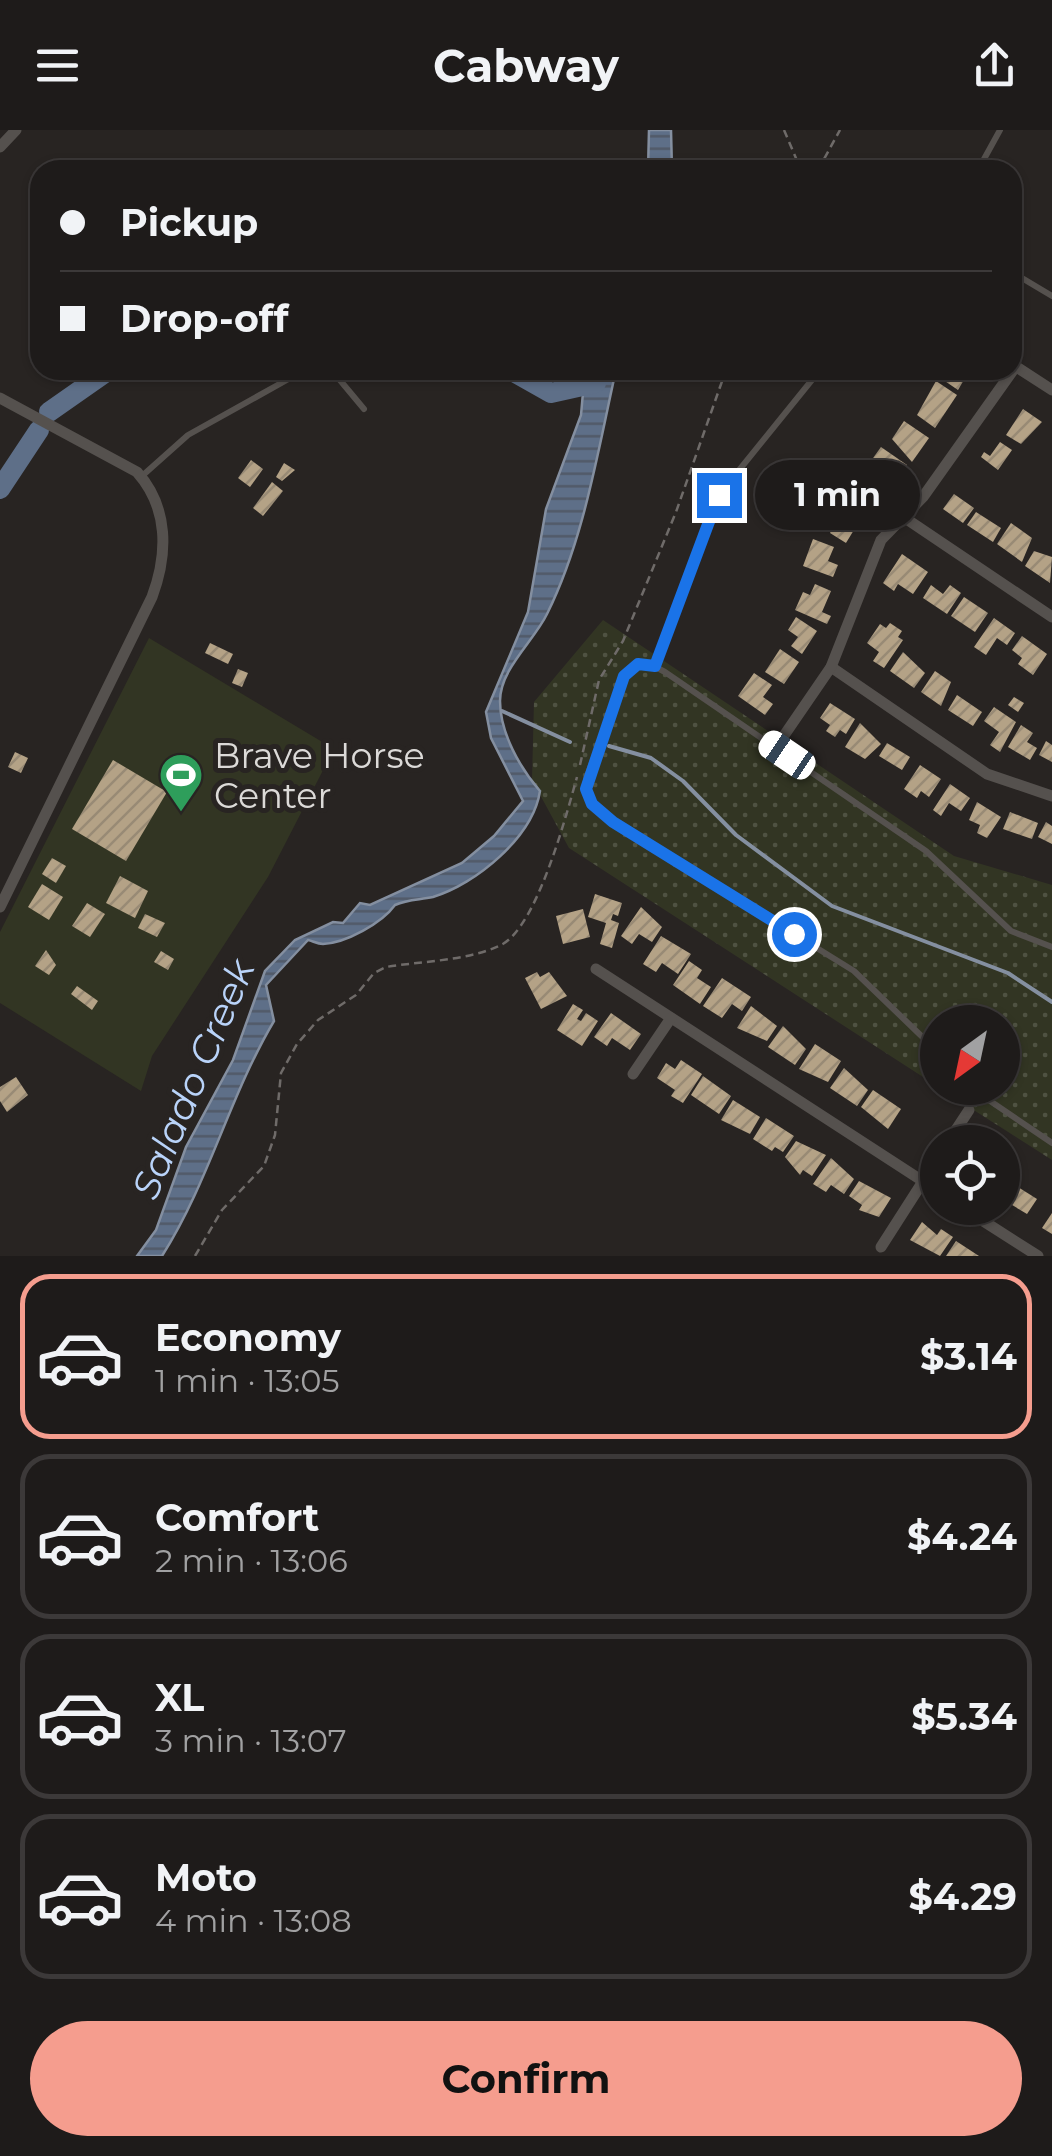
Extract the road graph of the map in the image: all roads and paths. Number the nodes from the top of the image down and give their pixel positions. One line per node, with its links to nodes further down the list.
1 (16, 130): 5 (street)
2 (784, 130): 6 (path)
3 (840, 130): 7 (path)
4 (1000, 130): 8 (lane)
5 (0, 147)
6 (797, 160)
7 (824, 160)
8 (984, 160)
9 (1022, 278): 10 (lane)
10 (1052, 296)
11 (1022, 370): 17 (street)
12 (286, 380): 20 (lane)
13 (340, 380): 19 (lane)
14 (722, 380): 41 (path)
15 (812, 380): 23 (lane)
16 (1003, 380): 21 (street)
17 (1052, 390)
18 (0, 398): 20 (street)
19 (364, 409)
20 (141, 477): 27 (street)
21 (905, 518): 22 (street); 24 (street)
22 (1052, 617)
23 (655, 666): 28 (lane); 31 (lane)
24 (831, 667): 25 (street); 26 (street)
25 (783, 738)
26 (1052, 796)
27 (0, 907)
28 (1052, 947)
29 (596, 968): 30 (street)
30 (671, 1018): 32 (street); 37 (street)
31 (920, 1035)
32 (633, 1074)
33 (996, 1105): 36 (lane)
34 (970, 1110): 35 (street)
35 (960, 1125)
36 (1052, 1143)
37 (920, 1181)
38 (920, 1185): 40 (street)
39 (990, 1225): 42 (street)
40 (880, 1247)
41 (195, 1256)
42 (1038, 1256)

